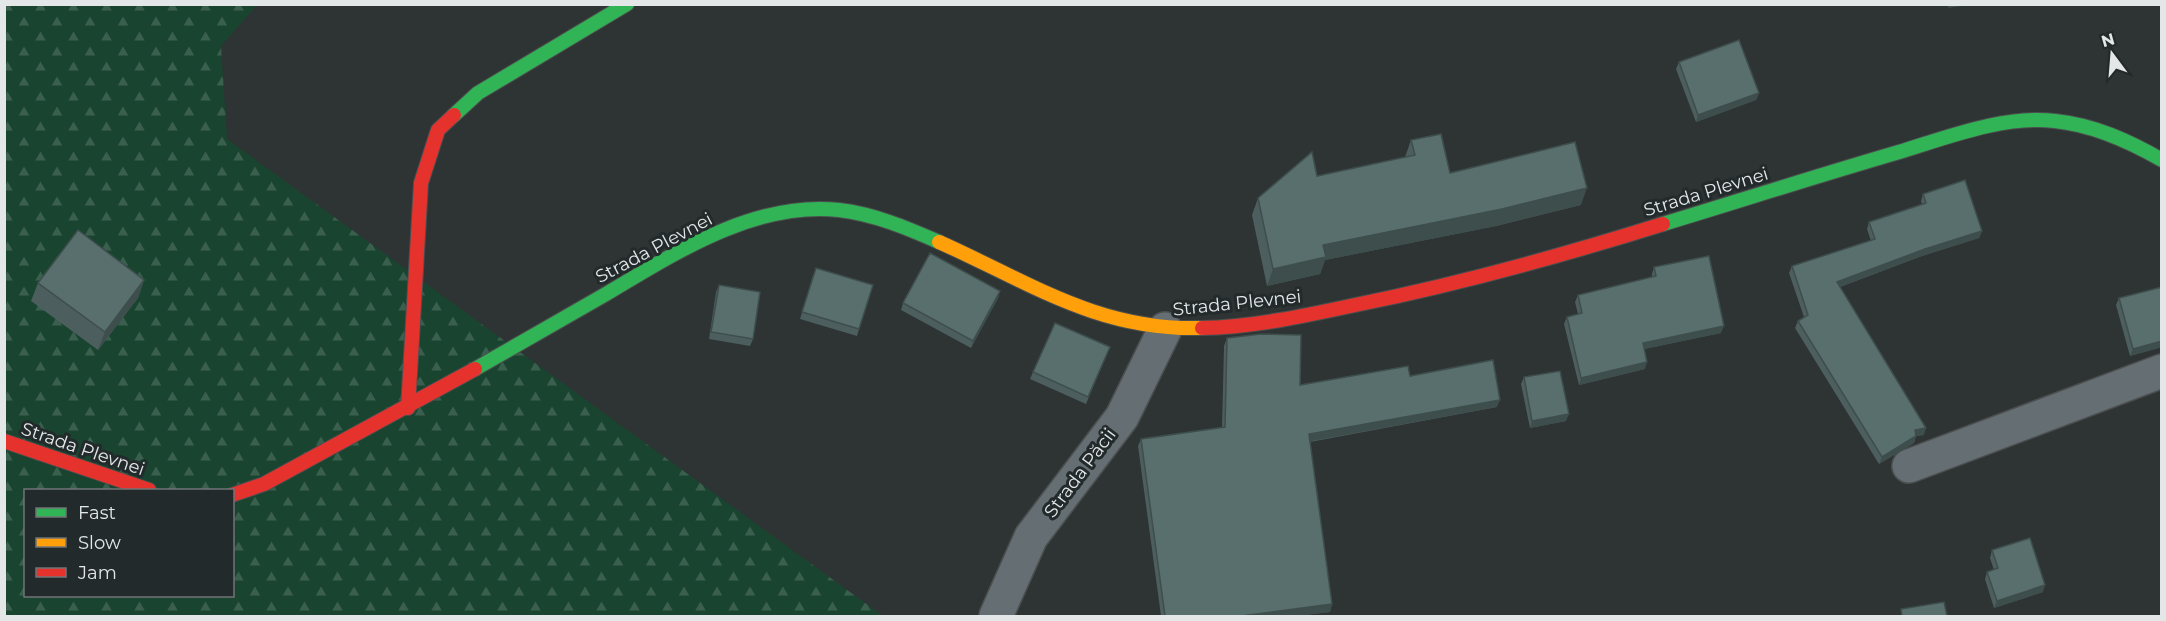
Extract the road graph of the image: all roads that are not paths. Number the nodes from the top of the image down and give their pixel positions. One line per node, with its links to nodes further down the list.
1 (627, 4): 5 (main road)
2 (2162, 160): 3 (main road, Strada Plevnei)
3 (1165, 329): 5 (main road, Strada Plevnei); 10 (street, Strada Păcii)
4 (2162, 371): 7 (street)
5 (408, 408): 9 (main road, Strada Plevnei)
6 (4, 441): 8 (main road, Strada Plevnei)
7 (1909, 466)
8 (146, 489)
9 (234, 494)
10 (996, 616)

